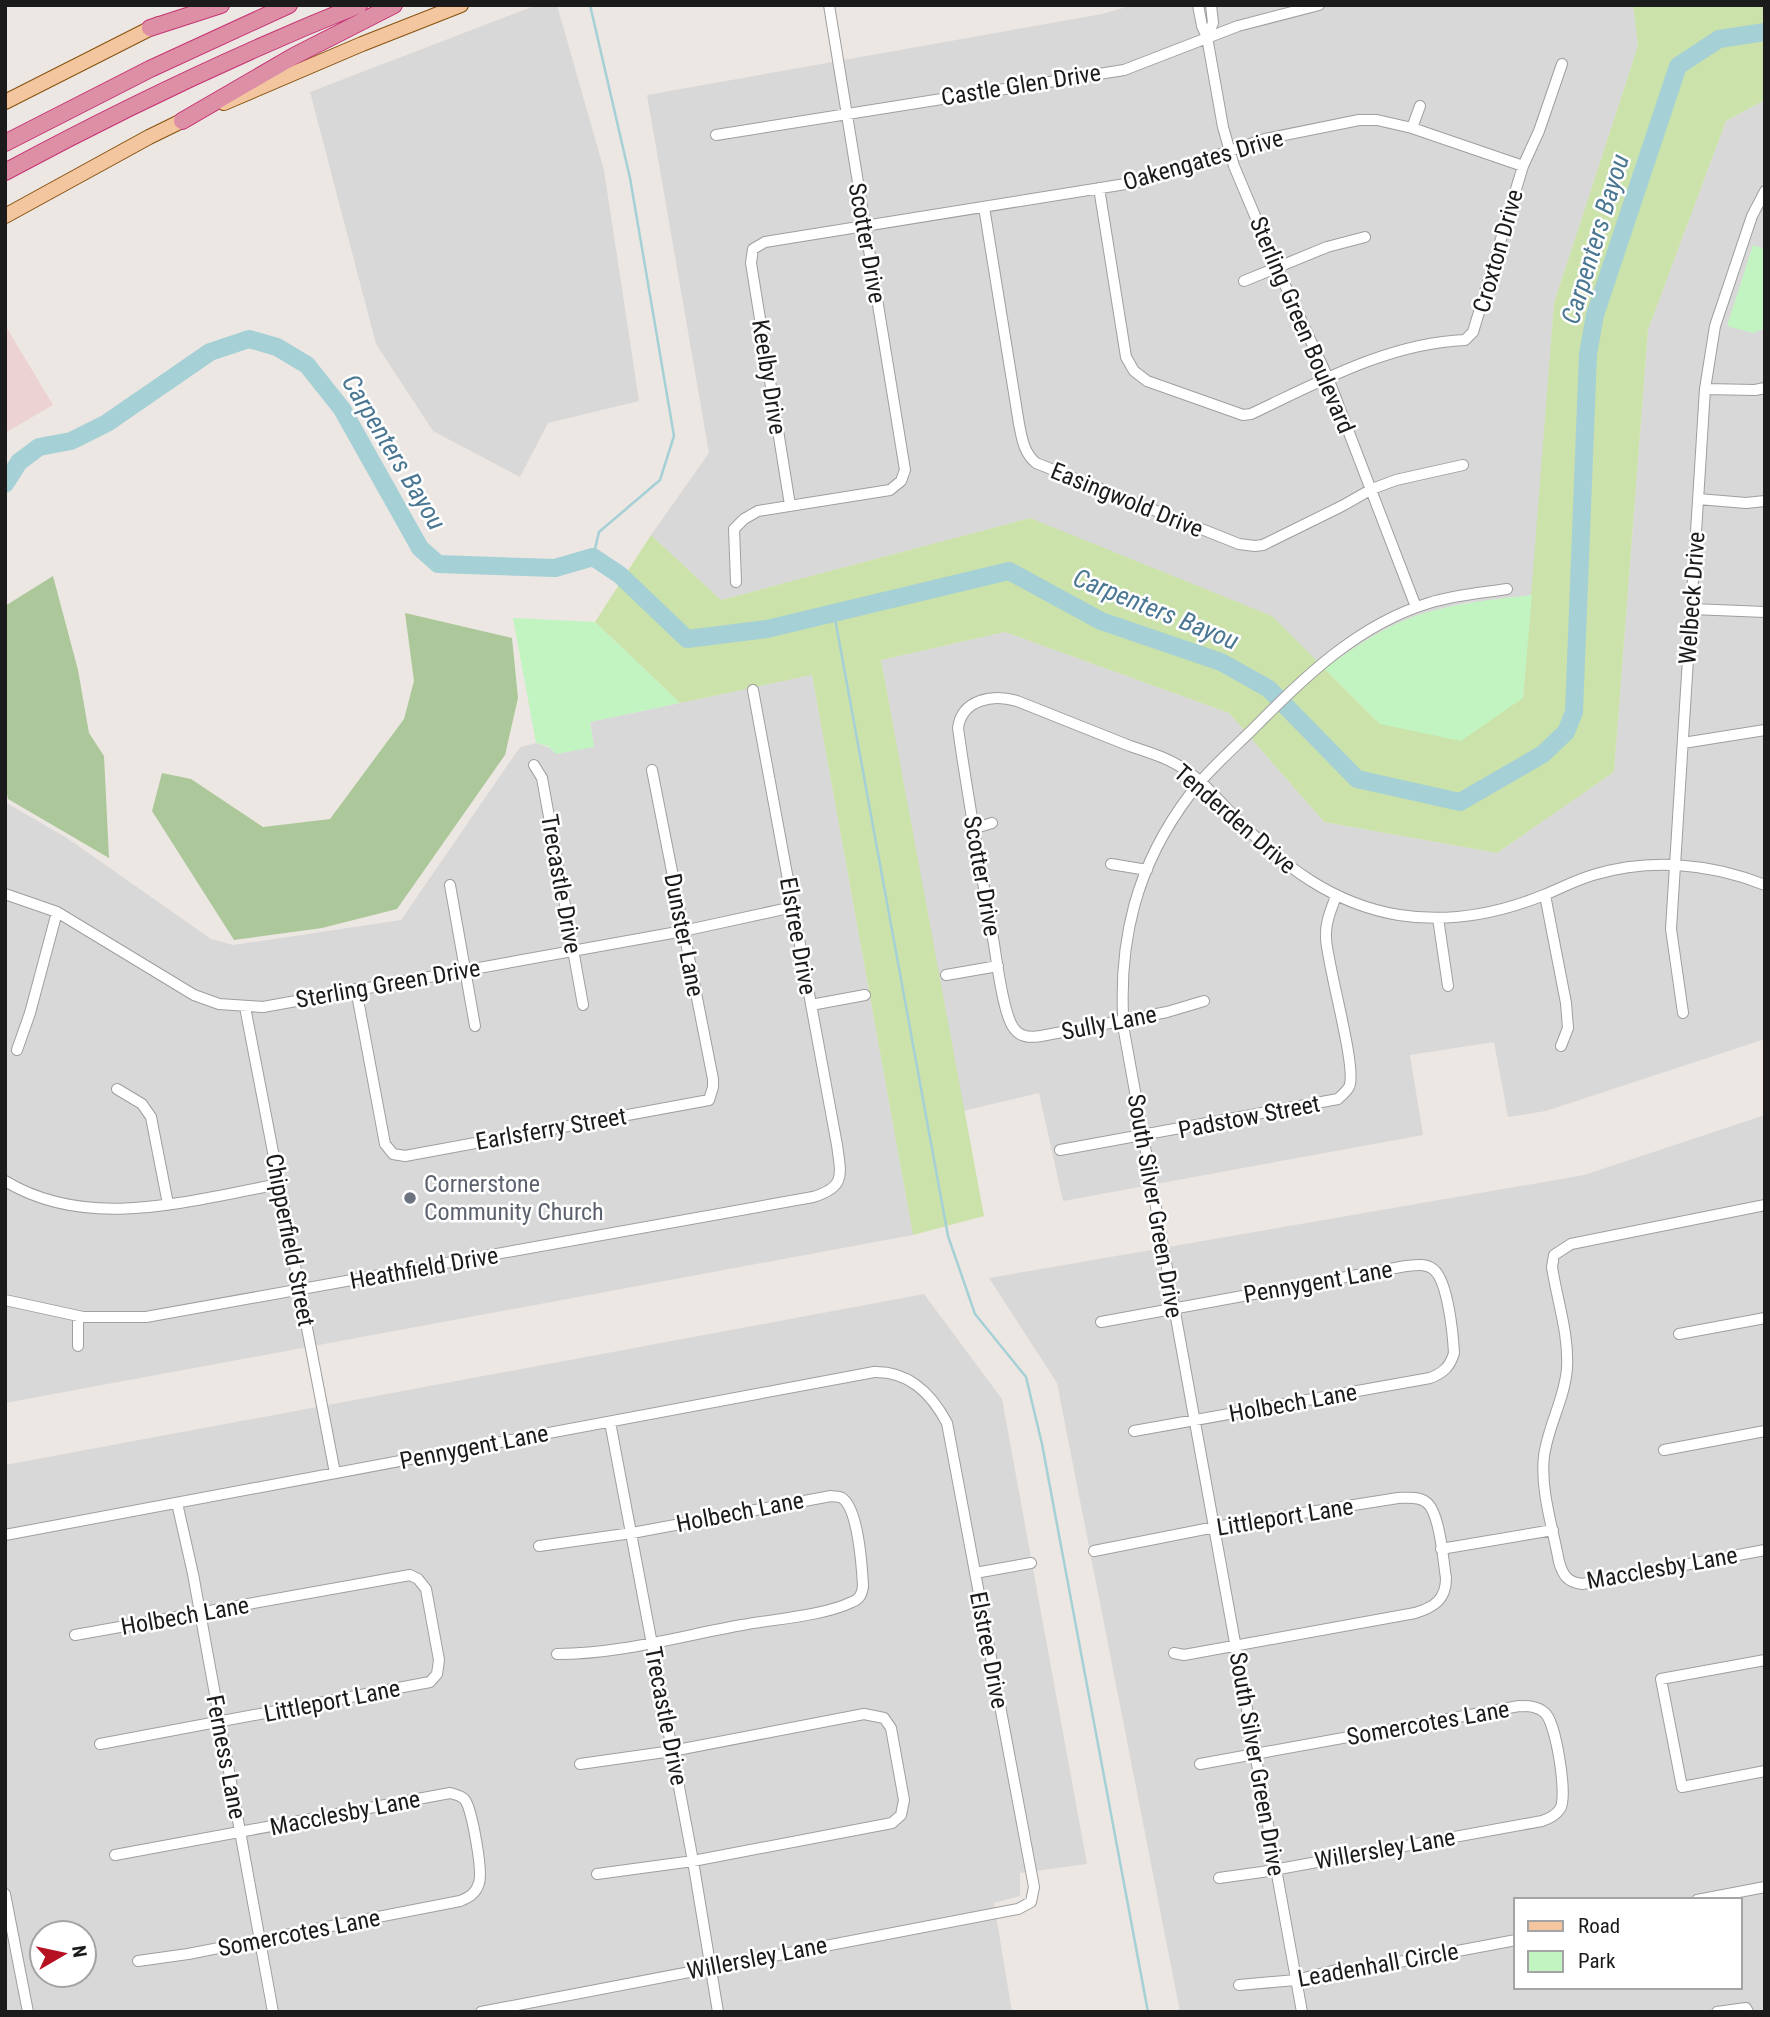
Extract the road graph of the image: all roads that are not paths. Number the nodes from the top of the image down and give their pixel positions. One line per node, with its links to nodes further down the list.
1 (199, 5): 11 (main road)
2 (221, 5): 11 (highway)
3 (289, 5): 20 (highway)
4 (359, 5): 23 (highway)
5 (394, 5): 17 (highway)
6 (461, 5): 17 (main road)
7 (829, 5): 16 (street, Scotter Drive)
8 (1198, 5): 12 (street, Sterling Green Boulevard)
9 (1211, 5): 12 (street, Sterling Green Boulevard)
10 (1319, 5): 12 (street, Castle Glen Drive)
11 (150, 28): 14 (main road)
12 (1207, 37): 16 (street, Castle Glen Drive); 21 (street, Sterling Green Boulevard)
13 (1562, 64): 22 (street, Croxton Drive)
14 (5, 102)
15 (1420, 106): 18 (street)
16 (845, 113): 19 (street, Castle Glen Drive); 28 (street, Scotter Drive)
17 (182, 121): 27 (main road)
18 (1412, 128): 21 (street, Oakengates Drive); 22 (street, Oakengates Drive)
19 (716, 135)
20 (5, 143)
21 (1230, 152): 24 (street, Oakengates Drive); 31 (street, Sterling Green Boulevard)
22 (1524, 166): 33 (street, Croxton Drive)
23 (5, 172)
24 (1099, 188): 26 (street, Oakengates Drive); 33 (street, Croxton Drive)
25 (1765, 191): 35 (street, Welbeck Drive)
26 (984, 207): 28 (street, Oakengates Drive); 37 (street, Easingwold Drive)
27 (5, 216)
28 (864, 227): 30 (street, Oakengates Drive); 40 (street, Scotter Drive)
29 (1364, 237): 31 (street)
30 (753, 249): 40 (street, Keelby Drive)
31 (1277, 268): 32 (street); 33 (street, Sterling Green Boulevard)
32 (1244, 281)
33 (1328, 378): 37 (street, Sterling Green Boulevard)
34 (1765, 387): 35 (street)
35 (1705, 389): 38 (street, Welbeck Drive)
36 (1463, 465): 37 (street, Easingwold Drive)
37 (1372, 489): 43 (street, Sterling Green Boulevard)
38 (1698, 499): 39 (street); 44 (street, Welbeck Drive)
39 (1765, 501)
40 (790, 505): 41 (street)
41 (736, 582)
42 (1507, 589): 43 (street, South Silver Green Drive)
43 (1416, 607): 52 (street, South Silver Green Drive)
44 (1692, 609): 45 (street); 49 (street, Welbeck Drive)
45 (1765, 612)
46 (753, 690): 63 (street, Elstree Drive)
47 (960, 719): 52 (street, Tenderden Drive); 54 (street, Scotter Drive)
48 (1765, 730): 49 (street)
49 (1683, 743): 56 (street, Welbeck Drive)
50 (534, 765): 67 (street, Trecastle Drive)
51 (652, 770): 66 (street, Dunster Lane)
52 (1200, 782): 57 (street, South Silver Green Drive); 62 (street, Tenderden Drive)
53 (992, 823): 54 (street)
54 (972, 829): 68 (street, Scotter Drive)
55 (1111, 864): 57 (street)
56 (1676, 865): 59 (street, Tenderden Drive); 61 (street, Tenderden Drive); 78 (street, Welbeck Drive)
57 (1147, 870): 79 (street, South Silver Green Drive)
58 (450, 885): 69 (street)
59 (1765, 885)
60 (5, 894): 64 (street, Sterling Green Drive)
61 (1545, 895): 65 (street, Tenderden Drive); 82 (street)
62 (1336, 896): 65 (street, Tenderden Drive); 86 (street, Padstow Street)
63 (793, 907): 66 (street, Sterling Green Drive); 76 (street, Elstree Drive)
64 (57, 912): 77 (street, Sterling Green Drive); 83 (street)
65 (1438, 918): 71 (street)
66 (683, 931): 67 (street, Sterling Green Drive); 85 (street, Dunster Lane)
67 (573, 949): 69 (street, Sterling Green Drive); 75 (street, Trecastle Drive)
68 (998, 966): 70 (street); 81 (street, Scotter Drive)
69 (465, 970): 72 (street, Sterling Green Drive); 80 (street)
70 (946, 975)
71 (1448, 986)
72 (356, 989): 77 (street, Sterling Green Drive); 85 (street, Earlsferry Street)
73 (865, 995): 76 (street)
74 (1204, 1001): 79 (street, Sully Lane)
75 (583, 1005)
76 (811, 1005): 89 (street, Elstree Drive)
77 (245, 1007): 90 (street, Chipperfield Street)
78 (1684, 1013)
79 (1123, 1020): 81 (street, Sully Lane); 86 (street, South Silver Green Drive)
80 (475, 1026)
81 (1016, 1030)
82 (1561, 1046)
83 (17, 1050)
84 (117, 1088): 91 (street)
85 (709, 1100)
86 (1142, 1136): 87 (street, Padstow Street); 95 (street, South Silver Green Drive)
87 (1060, 1150)
88 (5, 1181): 91 (street)
89 (838, 1183): 93 (street, Heathfield Drive)
90 (280, 1184): 91 (street); 93 (street, Chipperfield Street)
91 (168, 1204)
92 (1765, 1205): 111 (street)
93 (300, 1290): 96 (street, Heathfield Drive); 108 (street, Chipperfield Street)
94 (5, 1300): 96 (street, Heathfield Drive)
95 (1173, 1307): 98 (street, Pennygent Lane); 101 (street, Pennygent Lane); 104 (street, South Silver Green Drive)
96 (78, 1317): 100 (street)
97 (1765, 1318): 99 (street)
98 (1101, 1322)
99 (1679, 1334)
100 (78, 1346)
101 (1448, 1366): 104 (street, Holbech Lane)
102 (933, 1402): 103 (street, Pennygent Lane); 119 (street, Elstree Drive)
103 (610, 1422): 108 (street, Pennygent Lane); 112 (street, Trecastle Drive)
104 (1194, 1422): 106 (street, Holbech Lane); 110 (street, South Silver Green Drive)
105 (1765, 1431): 107 (street)
106 (1134, 1432)
107 (1664, 1450)
108 (335, 1473): 109 (street, Pennygent Lane)
109 (177, 1503): 113 (street, Pennygent Lane); 120 (street, Ferness Lane)
110 (1215, 1527): 115 (street, Littleport Lane); 117 (street, Littleport Lane); 123 (street, South Silver Green Drive)
111 (1553, 1530): 115 (street); 116 (street, Macclesby Lane)
112 (632, 1533): 114 (street, Holbech Lane); 122 (street, Trecastle Drive); 122 (street, Holbech Lane)
113 (5, 1535)
114 (539, 1546)
115 (1441, 1549): 123 (street)
116 (1765, 1550)
117 (1094, 1551)
118 (1031, 1563): 119 (street)
119 (975, 1573): 146 (street, Elstree Drive)
120 (199, 1614): 121 (street, Holbech Lane); 127 (street, Holbech Lane); 128 (street, Ferness Lane)
121 (75, 1635)
122 (652, 1643): 124 (street); 130 (street, Trecastle Drive)
123 (1235, 1646): 125 (street); 131 (street, South Silver Green Drive)
124 (557, 1654)
125 (1174, 1654)
126 (1765, 1660): 134 (street)
127 (437, 1674): 128 (street, Littleport Lane)
128 (220, 1723): 129 (street, Littleport Lane); 136 (street, Ferness Lane)
129 (100, 1744)
130 (672, 1751): 132 (street); 138 (street, Trecastle Drive); 138 (street)
131 (1255, 1755): 133 (street, Somercotes Lane); 135 (street, Somercotes Lane); 139 (street, South Silver Green Drive)
132 (580, 1764)
133 (1200, 1764)
134 (1765, 1771)
135 (1551, 1817): 139 (street, Willersley Lane)
136 (240, 1833): 137 (street, Macclesby Lane); 145 (street, Macclesby Lane); 147 (street, Ferness Lane)
137 (115, 1854)
138 (693, 1861): 140 (street); 150 (street, Trecastle Drive)
139 (1276, 1870): 141 (street, Willersley Lane); 151 (street, South Silver Green Drive)
140 (597, 1874)
141 (1219, 1878)
142 (1765, 1887): 144 (street)
143 (5, 1894): 153 (street)
144 (1707, 1898)
145 (460, 1901): 147 (street, Somercotes Lane)
146 (1031, 1902): 150 (street, Willersley Lane)
147 (260, 1940): 149 (street, Somercotes Lane); 154 (street, Ferness Lane)
148 (1514, 1940): 151 (street, Leadenhall Circle)
149 (138, 1961)
150 (709, 1967): 155 (street, Willersley Lane); 156 (street, Trecastle Drive)
151 (1296, 1980): 152 (street, Leadenhall Circle); 157 (street, South Silver Green Drive)
152 (1239, 1985)
153 (28, 2012)
154 (273, 2012)
155 (481, 2012)
156 (718, 2012)
157 (1302, 2012)
158 (1717, 2012): 159 (street)
159 (1748, 2012)

